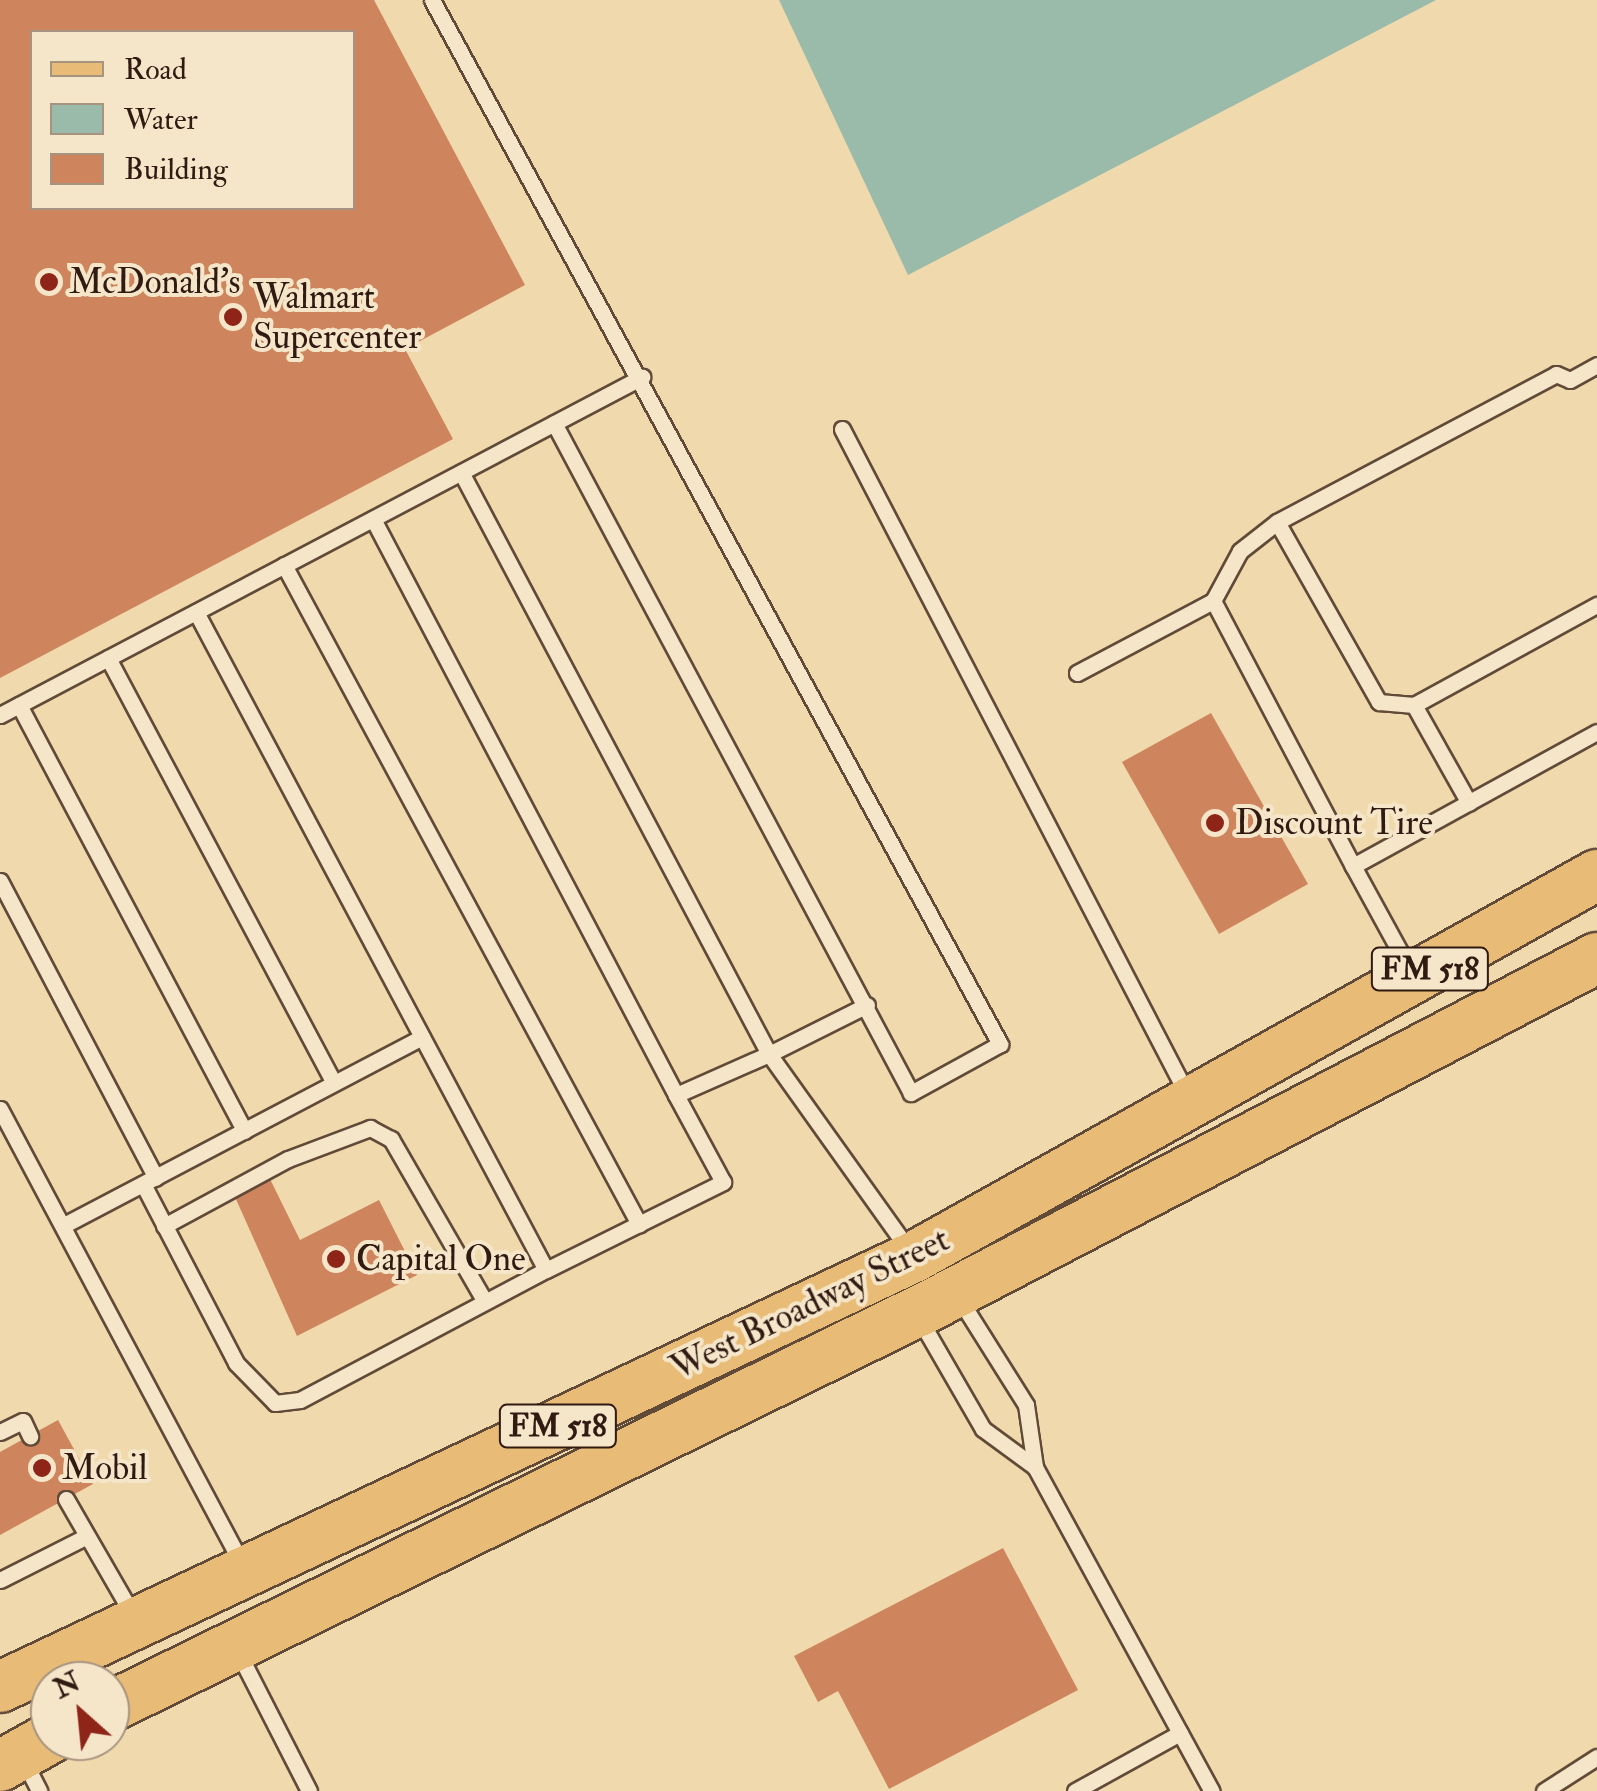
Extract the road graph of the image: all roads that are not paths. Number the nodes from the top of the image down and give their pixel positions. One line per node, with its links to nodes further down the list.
1 (432, 0): 3 (lane)
2 (1597, 365): 8 (lane)
3 (642, 377): 4 (lane); 27 (lane)
4 (554, 423): 6 (lane); 27 (lane)
5 (842, 428): 32 (lane)
6 (461, 472): 7 (lane); 29 (lane)
7 (373, 518): 9 (lane); 31 (lane)
8 (1277, 522): 10 (lane); 16 (lane)
9 (284, 565): 12 (lane); 37 (lane)
10 (1213, 600): 14 (lane); 20 (lane)
11 (1597, 605): 16 (lane)
12 (196, 612): 13 (lane); 28 (lane)
13 (108, 658): 15 (lane); 30 (lane)
14 (1077, 673)
15 (19, 705): 17 (lane); 34 (lane)
16 (1414, 705): 19 (lane)
17 (0, 715)
18 (1597, 732): 19 (lane)
19 (1468, 803): 20 (lane)
20 (1353, 866): 25 (lane)
21 (1597, 875): 25 (main road, West Broadway Street / FM 518)
22 (0, 882): 35 (lane)
23 (1597, 920): 26 (main road)
24 (1597, 958): 26 (main road, West Broadway Street / FM 518)
25 (1414, 977): 32 (main road, West Broadway Street / FM 518)
26 (1523, 997): 42 (main road, West Broadway Street / FM 518)
27 (867, 1005): 29 (lane)
28 (422, 1037): 30 (lane); 40 (lane)
29 (768, 1054): 31 (lane); 39 (lane)
30 (334, 1084): 34 (lane)
31 (676, 1095): 37 (lane)
32 (1192, 1102): 39 (main road, West Broadway Street / FM 518)
33 (0, 1109): 36 (lane)
34 (245, 1131): 35 (lane)
35 (149, 1181): 36 (lane); 38 (lane)
36 (66, 1224): 48 (lane)
37 (639, 1224): 40 (lane)
38 (164, 1226): 41 (lane); 41 (lane)
39 (914, 1257): 42 (main road); 48 (main road, West Broadway Street / FM 518)
40 (546, 1270): 41 (lane)
41 (484, 1300)
42 (935, 1302): 45 (lane); 45 (lane); 51 (main road, West Broadway Street / FM 518)
43 (0, 1432): 44 (lane)
44 (30, 1436)
45 (1036, 1467): 54 (lane)
46 (66, 1499): 47 (lane)
47 (87, 1536): 49 (lane); 50 (lane)
48 (248, 1574): 50 (main road, West Broadway Street / FM 518)
49 (0, 1580)
50 (138, 1624): 52 (main road, West Broadway Street / FM 518)
51 (236, 1648): 53 (main road, West Broadway Street / FM 518); 56 (lane)
52 (0, 1687)
53 (130, 1698)
54 (1180, 1734): 57 (lane); 58 (lane)
55 (1597, 1757): 59 (lane)
56 (308, 1791)
57 (1074, 1791)
58 (1212, 1791)
59 (1544, 1791)

